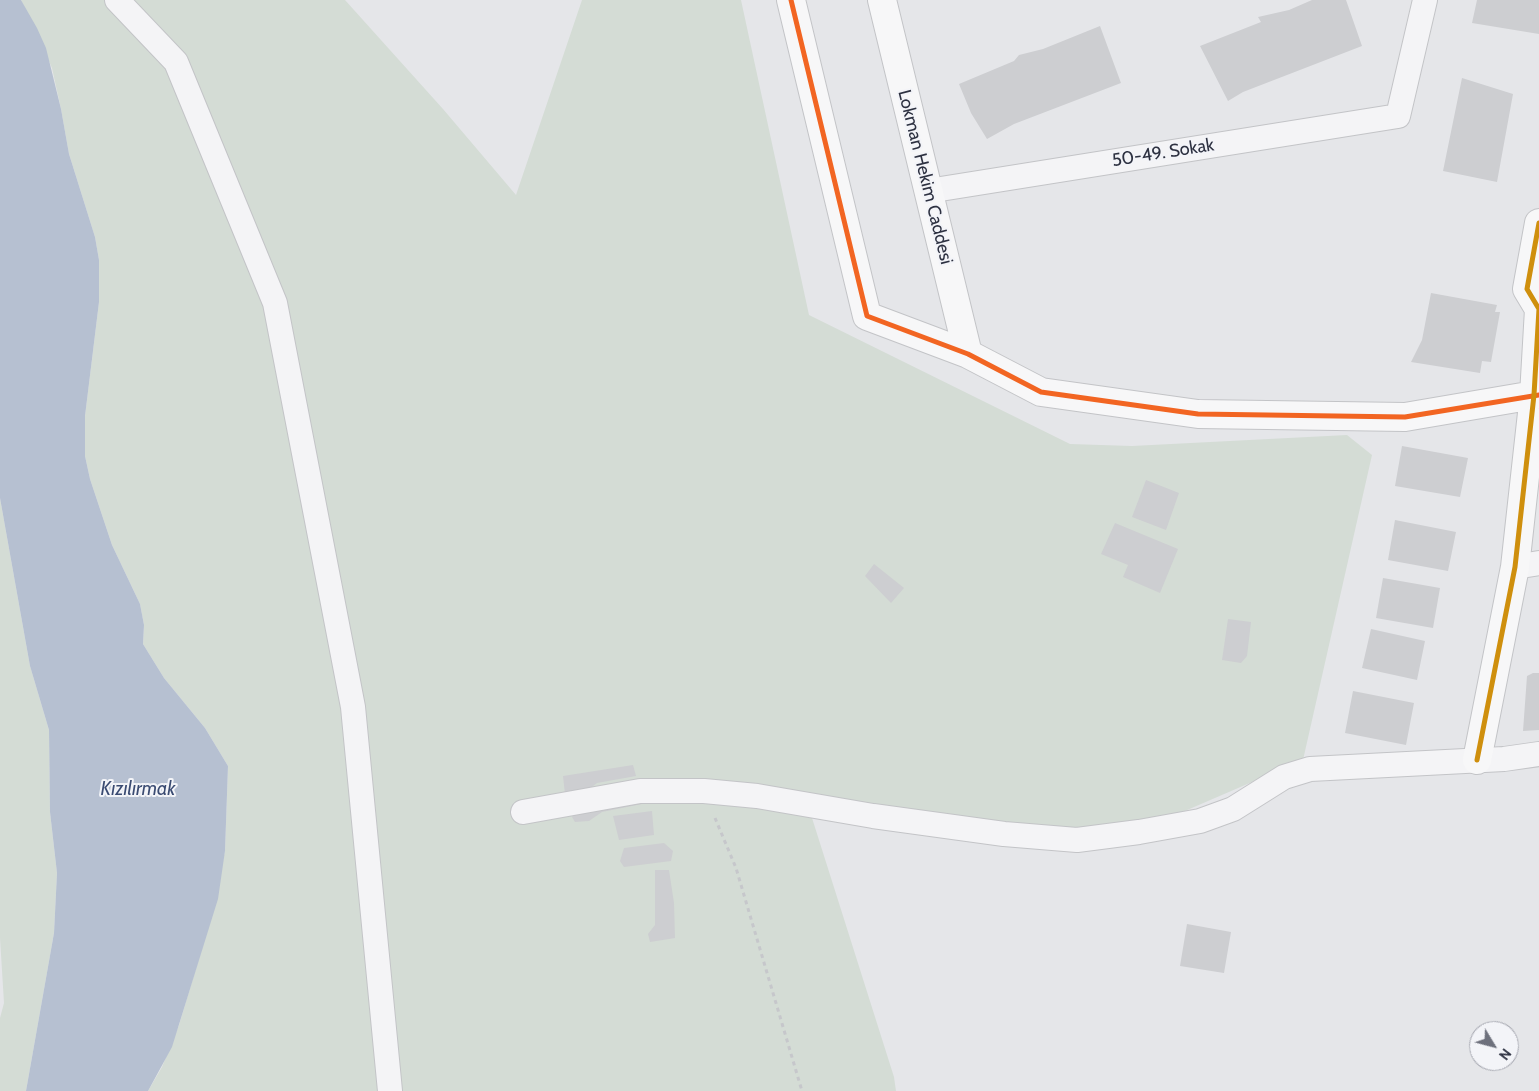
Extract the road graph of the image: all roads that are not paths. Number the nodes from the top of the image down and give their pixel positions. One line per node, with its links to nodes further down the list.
1 (117, 0): 14 (street)
2 (791, 0): 8 (street)
3 (882, 0): 5 (street, Lokman Hekim Caddesi)
4 (1425, 0): 5 (street, 50-49. Sokak)
5 (928, 191): 8 (street, Lokman Hekim Caddesi)
6 (1539, 222): 7 (street)
7 (1539, 309): 9 (street)
8 (968, 354): 9 (street)
9 (1536, 395): 10 (street)
10 (1527, 565): 12 (street)
11 (1539, 754): 12 (street)
12 (1477, 760): 13 (street)
13 (523, 812)
14 (390, 1091)

